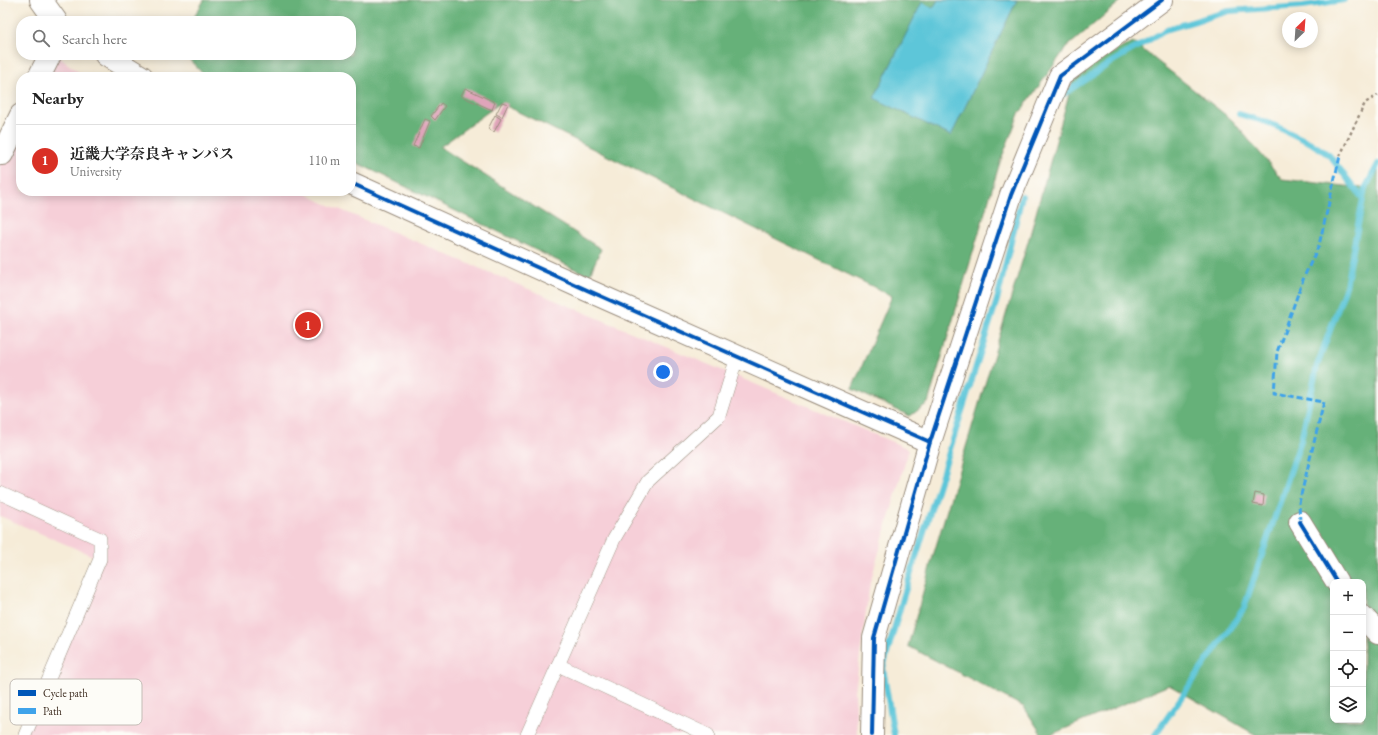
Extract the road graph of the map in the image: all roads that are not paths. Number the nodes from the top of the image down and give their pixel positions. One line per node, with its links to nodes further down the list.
1 (41, 0): 3 (street)
2 (1162, 0): 12 (street)
3 (52, 16)
4 (48, 60): 6 (street)
5 (114, 60): 7 (street)
6 (42, 72)
7 (134, 72)
8 (16, 125): 9 (street)
9 (1, 156)
10 (356, 185): 11 (street)
11 (737, 357): 12 (street); 18 (lane)
12 (930, 442): 24 (street)
13 (0, 493): 19 (lane)
14 (1300, 522): 15 (street)
15 (1335, 579)
16 (1366, 619): 17 (street)
17 (1378, 633)
18 (558, 665): 22 (lane); 23 (lane)
19 (49, 679)
20 (29, 725): 21 (lane)
21 (25, 735)
22 (527, 735)
23 (708, 735)
24 (872, 735)

